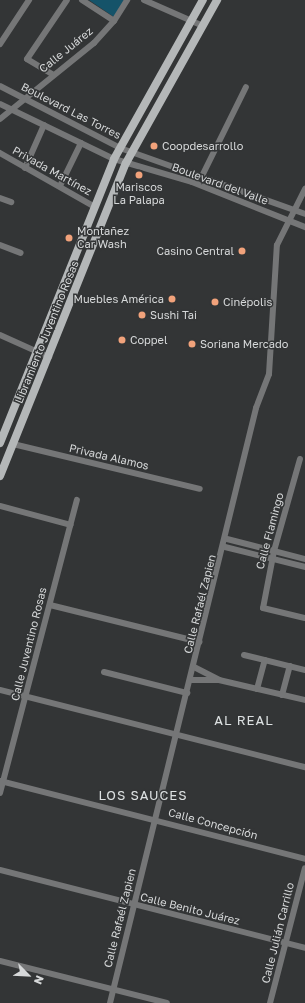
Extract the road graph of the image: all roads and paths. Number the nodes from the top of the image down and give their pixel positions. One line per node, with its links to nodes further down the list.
1 (29, 0): 11 (street)
2 (67, 0): 12 (street)
3 (82, 0): 8 (street)
4 (127, 0): 8 (street, Calle Juárez)
5 (144, 0): 9 (street)
6 (203, 0): 9 (main road, Libramiento Juventino Rosas)
7 (217, 0): 10 (main road, Libramiento Juventino Rosas)
8 (114, 21): 12 (street, Calle Juárez)
9 (191, 22): 10 (street); 21 (main road, Libramiento Juventino Rosas)
10 (203, 26): 22 (main road, Libramiento Juventino Rosas)
11 (0, 44)
12 (52, 74): 15 (street, Calle Juárez)
13 (0, 86): 15 (street, Boulevard Las Torres)
14 (246, 87): 27 (street)
15 (24, 98): 17 (street, Calle Juárez); 21 (street, Boulevard Las Torres)
16 (0, 104): 17 (street, Boulevard Las Torres)
17 (12, 110): 18 (street, Calle Juárez); 19 (street, Boulevard Las Torres)
18 (0, 119)
19 (44, 125): 20 (street, Boulevard Las Torres); 26 (street)
20 (81, 143): 24 (street, Boulevard Las Torres); 28 (street)
21 (120, 148): 22 (street, Boulevard Las Torres); 24 (main road, Libramiento Juventino Rosas)
22 (132, 152): 25 (main road, Libramiento Juventino Rosas); 27 (street, Boulevard del Valle)
23 (0, 153): 26 (street, Privada Martínez)
24 (114, 159): 25 (street, Boulevard Las Torres); 34 (main road, Libramiento Juventino Rosas)
25 (126, 163): 31 (street, Boulevard del Valle); 43 (main road, Libramiento Juventino Rosas)
26 (25, 168): 28 (street, Privada Martínez)
27 (202, 176): 30 (street, Boulevard del Valle)
28 (60, 186): 34 (street, Privada Martínez)
29 (305, 189): 35 (street, Calle Rafaél Zapien)
30 (241, 191): 31 (street); 35 (street, Boulevard del Valle)
31 (229, 197): 37 (street, Boulevard del Valle)
32 (0, 198): 33 (street)
33 (11, 202)
34 (95, 207): 42 (main road, Libramiento Juventino Rosas)
35 (295, 210): 36 (street, Boulevard del Valle); 37 (street, Calle Rafaél Zapien)
36 (305, 214)
37 (291, 220): 38 (street, Boulevard del Valle); 52 (street, Calle Rafaél Zapien)
38 (305, 227)
39 (0, 245): 40 (street)
40 (22, 253)
41 (0, 335): 42 (street)
42 (38, 351): 43 (street); 44 (main road, Libramiento Juventino Rosas)
43 (49, 357): 45 (main road, Libramiento Juventino Rosas)
44 (0, 443)
45 (14, 444): 47 (main road, Libramiento Juventino Rosas); 48 (street, Privada Alamos)
46 (300, 459): 54 (street, Calle Flamingo)
47 (0, 476)
48 (200, 489)
49 (77, 500): 51 (street, Calle Juventino Rosas)
50 (0, 506): 51 (street)
51 (71, 525): 58 (street, Calle Juventino Rosas)
52 (227, 539): 53 (street, Calle Rafaél Zapien); 54 (street)
53 (225, 547): 55 (street); 60 (street, Calle Rafaél Zapien)
54 (274, 551): 55 (street, Calle Flamingo); 56 (street)
55 (272, 559): 57 (street); 59 (street, Calle Flamingo)
56 (305, 559)
57 (305, 567)
58 (50, 605): 60 (street); 73 (street, Calle Juventino Rosas)
59 (305, 618)
60 (200, 642): 64 (street, Calle Rafaél Zapien)
61 (244, 655): 62 (street)
62 (265, 660): 63 (street); 69 (street)
63 (290, 666): 65 (street); 72 (street)
64 (194, 667): 67 (street, Calle Rafaél Zapien); 68 (street)
65 (305, 670)
66 (104, 672): 71 (street)
67 (191, 680): 68 (street); 71 (street, Calle Rafaél Zapien)
68 (219, 680): 69 (street)
69 (257, 689): 72 (street)
70 (0, 690): 73 (street)
71 (187, 693): 75 (street, Calle Rafaél Zapien)
72 (282, 695): 74 (street)
73 (26, 696): 75 (street); 77 (street, Calle Juventino Rosas)
74 (305, 700)
75 (176, 735): 76 (street); 79 (street, Calle Rafaél Zapien)
76 (305, 767)
77 (1, 781): 78 (street, Calle Juventino Rosas); 79 (street, Calle Concepción)
78 (0, 793)
79 (154, 819): 80 (street, Calle Concepción); 83 (street, Calle Rafaél Zapien)
80 (305, 859)
81 (305, 868): 84 (street, Calle Julián Carrillo)
82 (0, 870): 83 (street, Calle Benito Juárez)
83 (134, 904): 84 (street, Calle Benito Juárez); 87 (street, Calle Rafaél Zapien)
84 (285, 943): 85 (street, Calle Benito Juárez); 90 (street, Calle Julián Carrillo)
85 (305, 948)
86 (0, 960): 87 (street)
87 (113, 990): 88 (street, Calle Rafaél Zapien); 89 (street)
88 (110, 1003)
89 (167, 1003)
90 (270, 1003)

